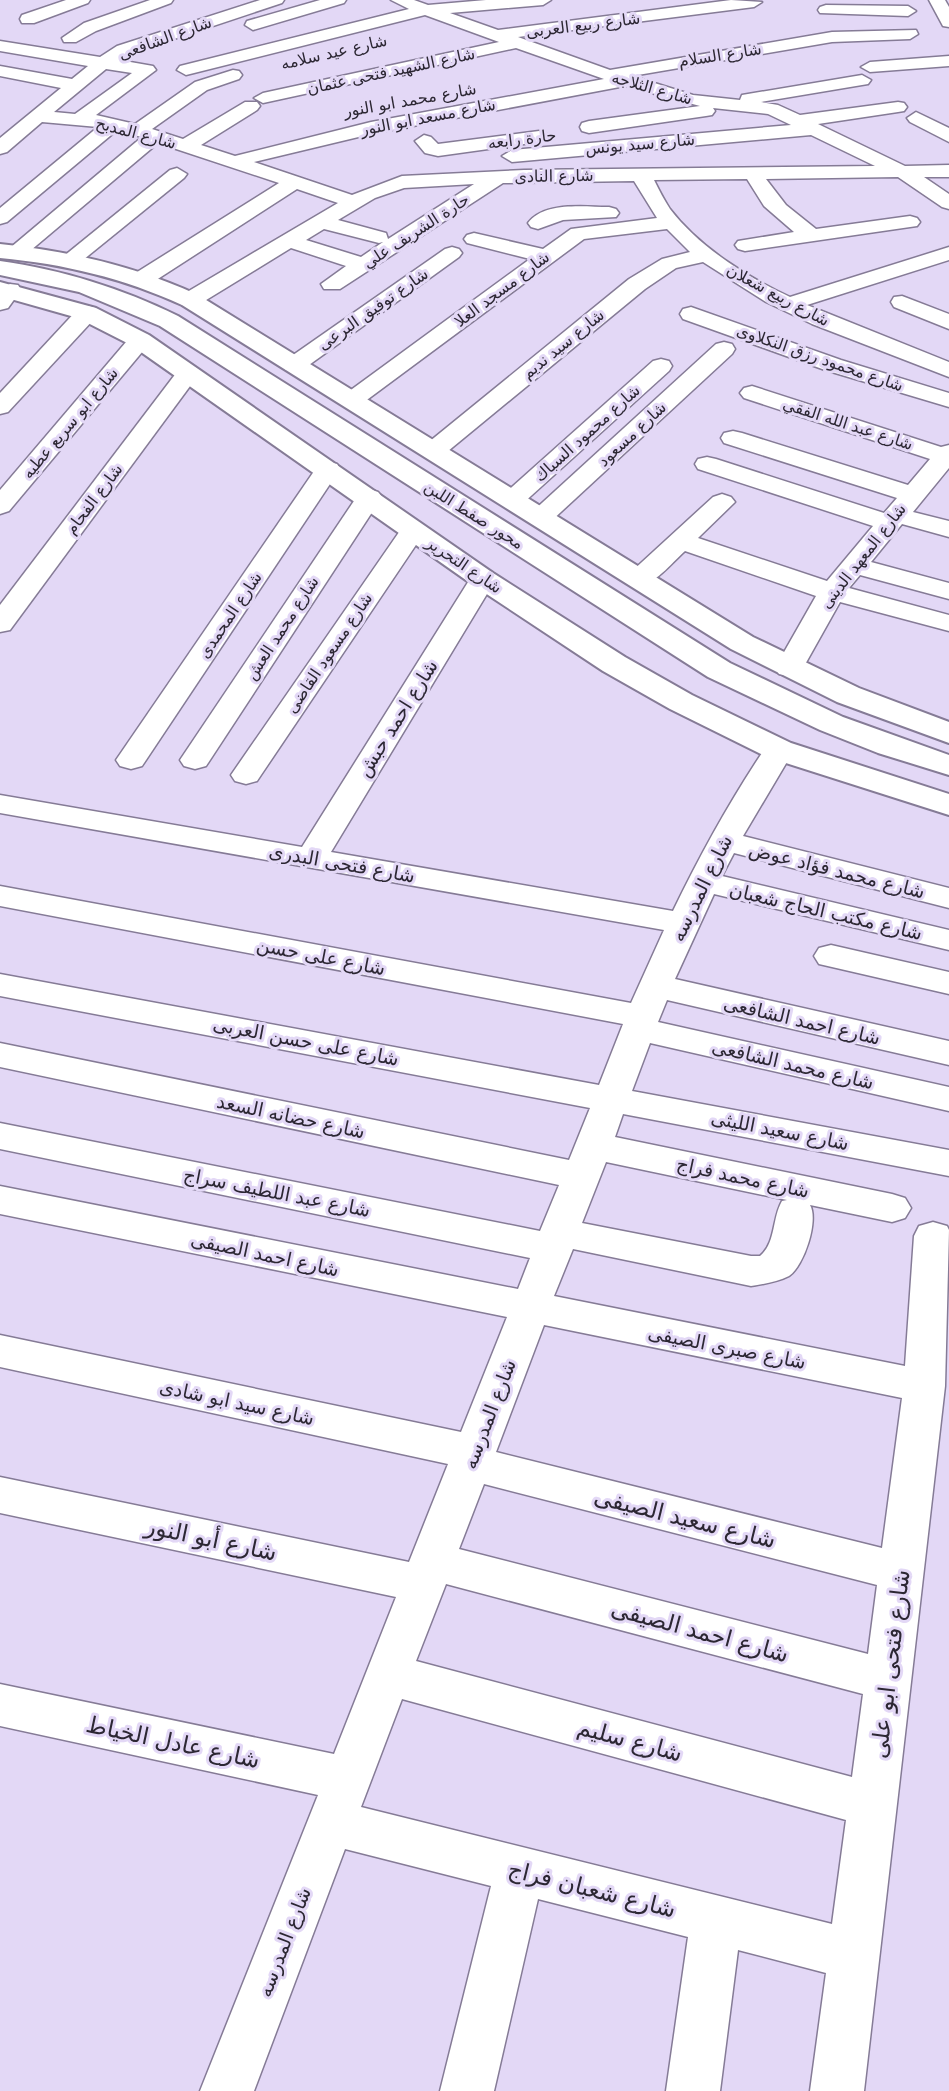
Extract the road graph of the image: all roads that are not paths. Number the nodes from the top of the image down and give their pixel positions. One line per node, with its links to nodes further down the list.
1 (82, 0): 15 (street)
2 (165, 0): 19 (street)
3 (276, 0): 23 (street, شارع الشافعى)
4 (338, 0): 27 (street)
5 (399, 0): 9 (street, شارع الثلاجه)
6 (543, 0): 9 (street)
7 (754, 1): 12 (street); 17 (street, شارع ربيع العربى)
8 (826, 5): 10 (street); 18 (street)
9 (426, 10): 11 (street, شارع الثلاجه); 29 (street)
10 (908, 11)
11 (461, 22): 13 (street); 17 (street, شارع الثلاجه)
12 (759, 24)
13 (435, 29)
14 (0, 30): 15 (street)
15 (32, 33): 19 (street); 21 (street)
16 (910, 34): 18 (street, شارع السلام)
17 (495, 35): 20 (street, شارع الثلاجه)
18 (832, 37): 32 (street, شارع السلام)
19 (70, 38): 23 (street)
20 (518, 43): 24 (street, شارع الثلاجه); 51 (street, شارع الشهيد فتحى عثمان)
21 (0, 46): 23 (street)
22 (599, 51): 24 (street)
23 (103, 53): 27 (street); 35 (street, شارع الشافعى)
24 (557, 57): 28 (street, شارع الثلاجه)
25 (949, 61): 37 (street)
26 (290, 62): 46 (street, شارع عيد سلامه)
27 (146, 63): 42 (street)
28 (586, 68): 31 (street); 32 (street, شارع الثلاجه)
29 (186, 70)
30 (0, 71): 35 (street)
31 (546, 75)
32 (607, 75): 33 (street, شارع الثلاجه)
33 (626, 80): 36 (street, شارع الثلاجه); 48 (street, شارع مسعد ابو النور)
34 (696, 83): 36 (street)
35 (75, 85): 40 (street, شارع الشافعى)
36 (655, 89): 37 (street, شارع الثلاجه)
37 (716, 104): 38 (street, شارع الثلاجه)
38 (744, 105): 44 (street, شارع الثلاجه); 49 (street, حارة رابعه)
39 (898, 107): 44 (street, شارع سيد يونس)
40 (37, 116): 42 (street, شارع المدبح); 52 (street, شارع الشافعى)
41 (916, 118): 47 (street)
42 (79, 119): 43 (street, شارع المدبح)
43 (113, 124): 46 (street, شارع المدبح); 70 (street)
44 (808, 125): 50 (street, شارع الثلاجه); 54 (street, شارع سيد يونس)
45 (292, 131): 48 (street)
46 (147, 132): 51 (street, شارع المدبح); 86 (street, شارع عيد سلامه)
47 (949, 136)
48 (316, 140): 57 (street, شارع مسعد ابو النور)
49 (424, 141)
50 (852, 145): 53 (street); 59 (street, شارع الثلاجه)
51 (186, 146): 57 (street, شارع المدبح)
52 (0, 148)
53 (813, 148)
54 (505, 156): 56 (street, شارع سيد يونس); 63 (street)
55 (413, 160): 65 (street)
56 (465, 160)
57 (233, 162): 66 (street, شارع المدبح)
58 (949, 171): 59 (street, شارع النادى)
59 (904, 172): 61 (street, شارع النادى); 68 (street, شارع الثلاجه)
60 (177, 174): 84 (street)
61 (754, 174): 62 (street, شارع النادى); 75 (street)
62 (641, 175): 63 (street, شارع النادى); 71 (street, شارع ربيع شعلان)
63 (524, 176): 64 (street, شارع النادى)
64 (499, 177): 65 (street, شارع النادى); 85 (street, حارة الشريف علي)
65 (447, 179): 67 (street, شارع النادى)
66 (295, 183): 67 (street, شارع المدبح); 87 (street)
67 (351, 204): 69 (street, شارع المدبح); 72 (street, شارع النادى)
68 (947, 211)
69 (379, 214)
70 (0, 218)
71 (665, 218): 74 (street); 82 (street, شارع ربيع شعلان); 83 (street, شارع مسجد العلا)
72 (320, 222): 76 (street); 78 (street, شارع النادى)
73 (910, 222): 75 (street)
74 (538, 223)
75 (813, 236): 79 (street)
76 (379, 237)
77 (474, 239): 83 (street)
78 (289, 241): 85 (street); 90 (street, شارع النادى)
79 (745, 245)
80 (452, 253): 100 (street, شارع توفيق البرعى)
81 (949, 253): 92 (street)
82 (704, 255): 92 (street, شارع ربيع شعلان); 109 (street, شارع سيد نديم)
83 (545, 256): 105 (street, شارع مسجد العلا)
84 (71, 260): 86 (main road); 87 (main road)
85 (362, 264): 88 (street, حارة الشريف علي)
86 (4, 274): 93 (main road, شارع التحرير); 132 (main road, محور صفط اللبن); 135 (main road, محور صفط اللبن)
87 (142, 279): 90 (main road)
88 (332, 284)
89 (355, 296): 95 (street)
90 (190, 300): 100 (main road)
91 (902, 302): 96 (street)
92 (789, 304): 102 (street, شارع ربيع شعلان)
93 (86, 313): 98 (main road, شارع التحرير); 107 (street)
94 (691, 314): 106 (street, شارع محمود رزق النكلاوى)
95 (320, 320)
96 (949, 321)
97 (297, 336): 100 (street)
98 (140, 340): 103 (main road, شارع التحرير); 116 (street, شارع ابو سريع عطيه)
99 (724, 349): 118 (street, شارع مسعود)
100 (284, 358): 105 (main road)
101 (662, 366): 114 (street, شارع محمود السباك)
102 (949, 370)
103 (188, 373): 112 (main road, شارع التحرير); 127 (street, شارع الفحام)
104 (752, 393): 110 (street, شارع عبد الله الفقي)
105 (352, 400): 109 (main road)
106 (949, 400)
107 (0, 407)
108 (733, 438): 117 (street)
109 (433, 451): 114 (main road)
110 (947, 455): 117 (street, شارع المعهد الدينى)
111 (707, 464): 117 (street)
112 (328, 470): 113 (main road, شارع التحرير); 133 (street, شارع المحمدى)
113 (369, 497): 120 (main road, شارع التحرير); 134 (street, شارع محمد العش)
114 (512, 500): 118 (main road)
115 (722, 502): 121 (street)
116 (0, 506)
117 (899, 511): 119 (street); 122 (street, شارع المعهد الدينى)
118 (540, 518): 124 (main road)
119 (949, 528)
120 (413, 530): 123 (main road, شارع التحرير); 136 (street, شارع مسعود القاضى)
121 (681, 541): 124 (street); 126 (street)
122 (854, 565): 125 (street); 126 (street, شارع المعهد الدينى)
123 (483, 579): 131 (main road, شارع التحرير); 140 (street, شارع احمد حبش)
124 (639, 579): 129 (main road)
125 (949, 591)
126 (832, 592): 128 (street); 129 (street, شارع المعهد الدينى)
127 (0, 624)
128 (949, 624)
129 (789, 668): 130 (main road)
130 (949, 733)
131 (779, 750): 138 (main road, شارع التحرير); 139 (street, شارع المدرسه)
132 (949, 753)
133 (131, 760)
134 (195, 760)
135 (949, 765)
136 (246, 775)
137 (0, 804): 140 (street, شارع فتحى البدرى)
138 (949, 805)
139 (724, 841): 141 (street, شارع المدرسه); 143 (street, شارع محمد فؤاد عوض)
140 (311, 858): 144 (street, شارع فتحى البدرى)
141 (704, 881): 144 (street, شارع المدرسه); 145 (street, شارع مكتب الحاج شعبان)
142 (0, 896): 149 (street, شارع على حسن)
143 (949, 898)
144 (683, 923): 149 (street, شارع المدرسه)
145 (949, 940)
146 (831, 956): 147 (street)
147 (949, 983)
148 (0, 985): 152 (street, شارع على حسن العربى)
149 (645, 1010): 150 (street, شارع احمد الشافعى); 152 (street, شارع المدرسه); 153 (street, شارع محمد الشافعى)
150 (949, 1053)
151 (0, 1055): 155 (street, شارع حضانه السعد)
152 (612, 1098): 155 (street, شارع المدرسه); 156 (street, شارع سعيد الليثى)
153 (949, 1099)
154 (0, 1136): 161 (street, شارع عبد اللطيف سراج)
155 (587, 1161): 158 (street, شارع محمد فراج); 161 (street, شارع المدرسه)
156 (949, 1163)
157 (0, 1200): 162 (street, شارع احمد الصيفى)
158 (892, 1208)
159 (795, 1211): 161 (street, شارع عبد اللطيف سراج)
160 (933, 1236): 164 (street, شارع فتحى ابو على)
161 (556, 1240): 162 (street, شارع المدرسه)
162 (530, 1308): 164 (street, شارع صبرى الصيفى); 165 (street, شارع المدرسه)
163 (0, 1351): 165 (street, شارع سيد ابو شادى)
164 (924, 1386): 167 (street, شارع فتحى ابو على)
165 (471, 1458): 167 (street, شارع سعيد الصيفى); 168 (street, شارع المدرسه)
166 (0, 1495): 168 (street, شارع أبو النور)
167 (901, 1572): 170 (street, شارع فتحى ابو على)
168 (427, 1573): 169 (street, شارع المدرسه); 170 (street, شارع احمد الصيفى)
169 (387, 1674): 172 (street, شارع المدرسه); 173 (street, شارع سليم)
170 (888, 1680): 173 (street, شارع فتحى ابو على)
171 (0, 1705): 172 (street, شارع عادل الخياط)
172 (338, 1801): 174 (street, شارع شعبان فراج); 177 (street, شارع المدرسه)
173 (873, 1805): 176 (street, شارع فتحى ابو على)
174 (520, 1870): 175 (street, شارع شعبان فراج); 178 (street)
175 (716, 1920): 176 (street, شارع شعبان فراج); 179 (street)
176 (855, 1955): 180 (street, شارع فتحى ابو على)
177 (227, 2091)
178 (467, 2091)
179 (693, 2091)
180 (837, 2091)

